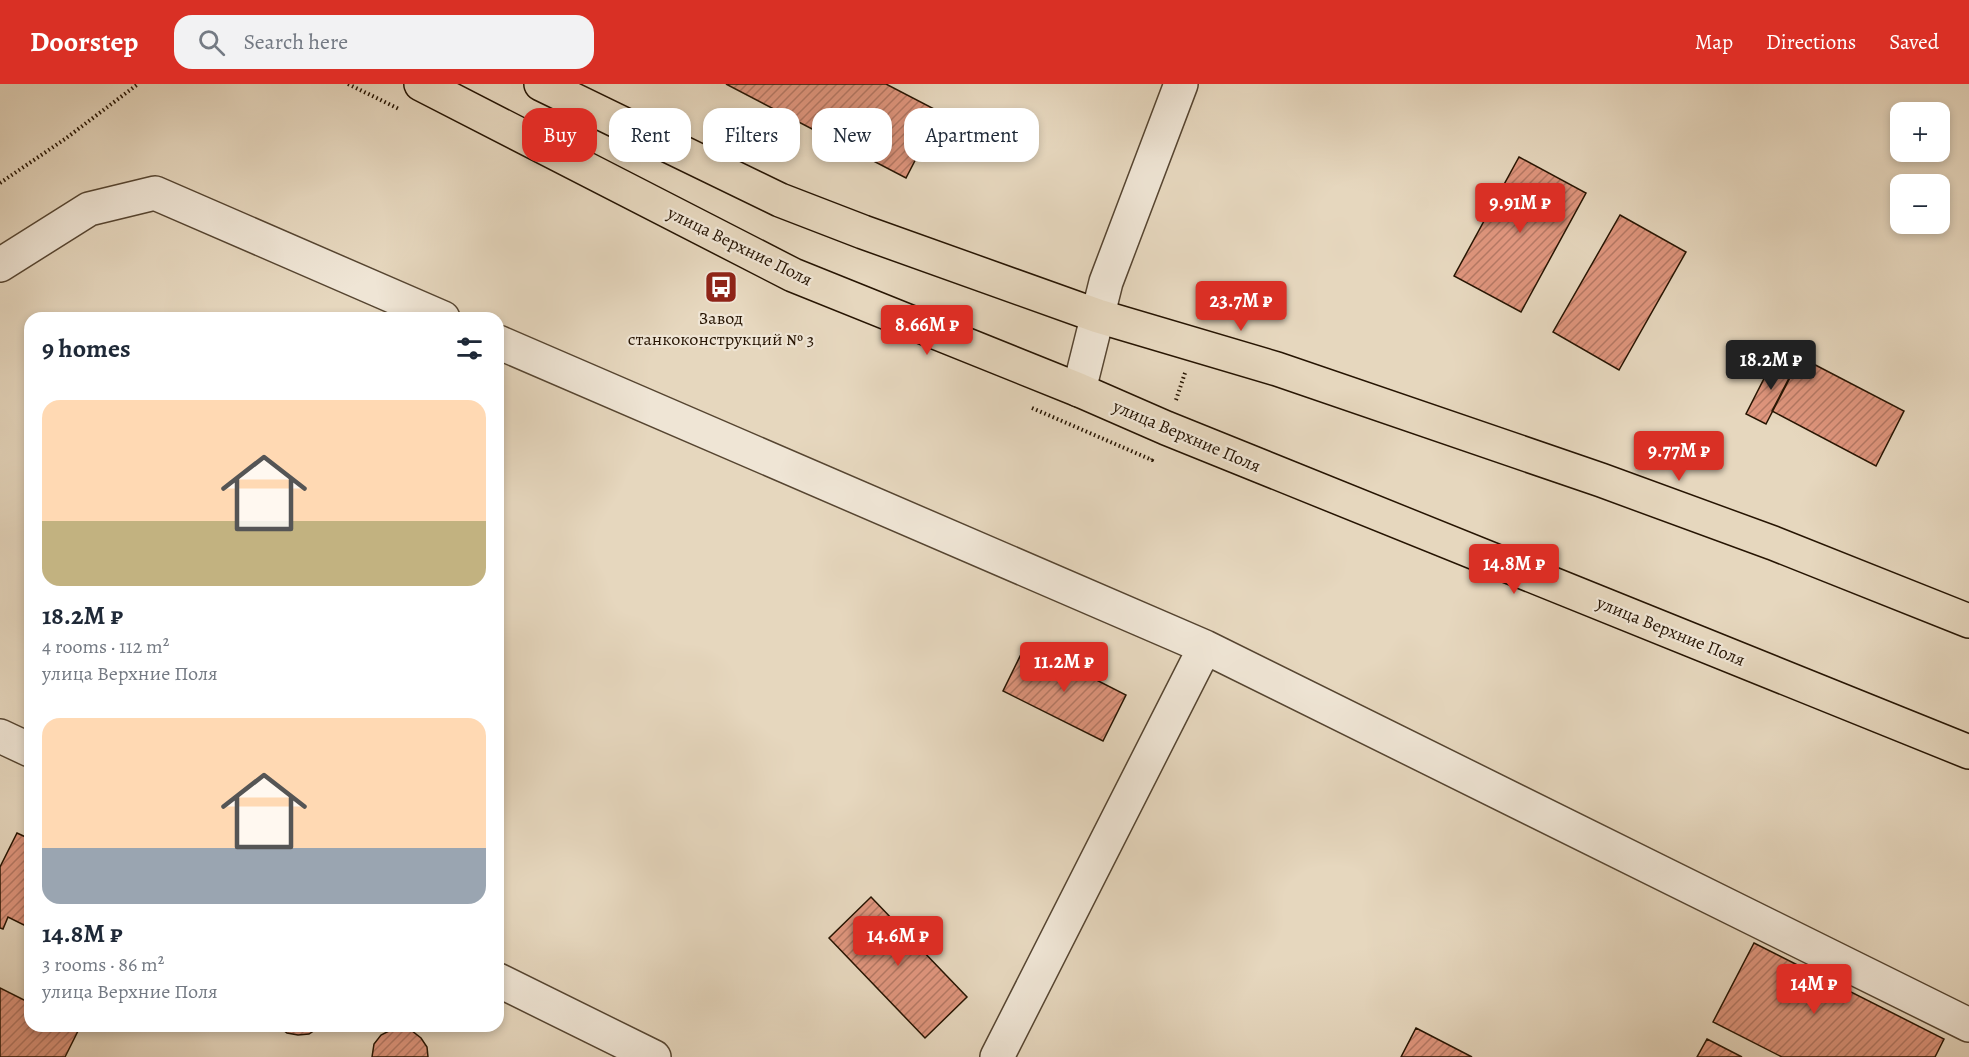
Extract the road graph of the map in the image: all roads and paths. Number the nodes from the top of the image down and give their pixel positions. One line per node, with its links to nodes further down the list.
1 (138, 84): 5 (path)
2 (421, 84): 11 (main road, улица Верхние Поля)
3 (541, 84): 8 (main road)
4 (1181, 84): 8 (lane)
5 (0, 183)
6 (0, 265): 7 (lane)
7 (430, 312)
8 (1098, 316): 10 (main road); 11 (lane)
9 (504, 345): 15 (lane)
10 (1195, 346): 12 (path); 14 (main road)
11 (1079, 390): 12 (main road, улица Верхние Поля)
12 (1166, 429): 13 (path); 18 (main road, улица Верхние Поля)
13 (1152, 460)
14 (1969, 621)
15 (1204, 646): 20 (lane); 22 (lane)
16 (0, 736): 17 (lane)
17 (24, 747)
18 (1969, 752)
19 (504, 983): 21 (lane)
20 (1969, 1025)
21 (654, 1057)
22 (997, 1057)

